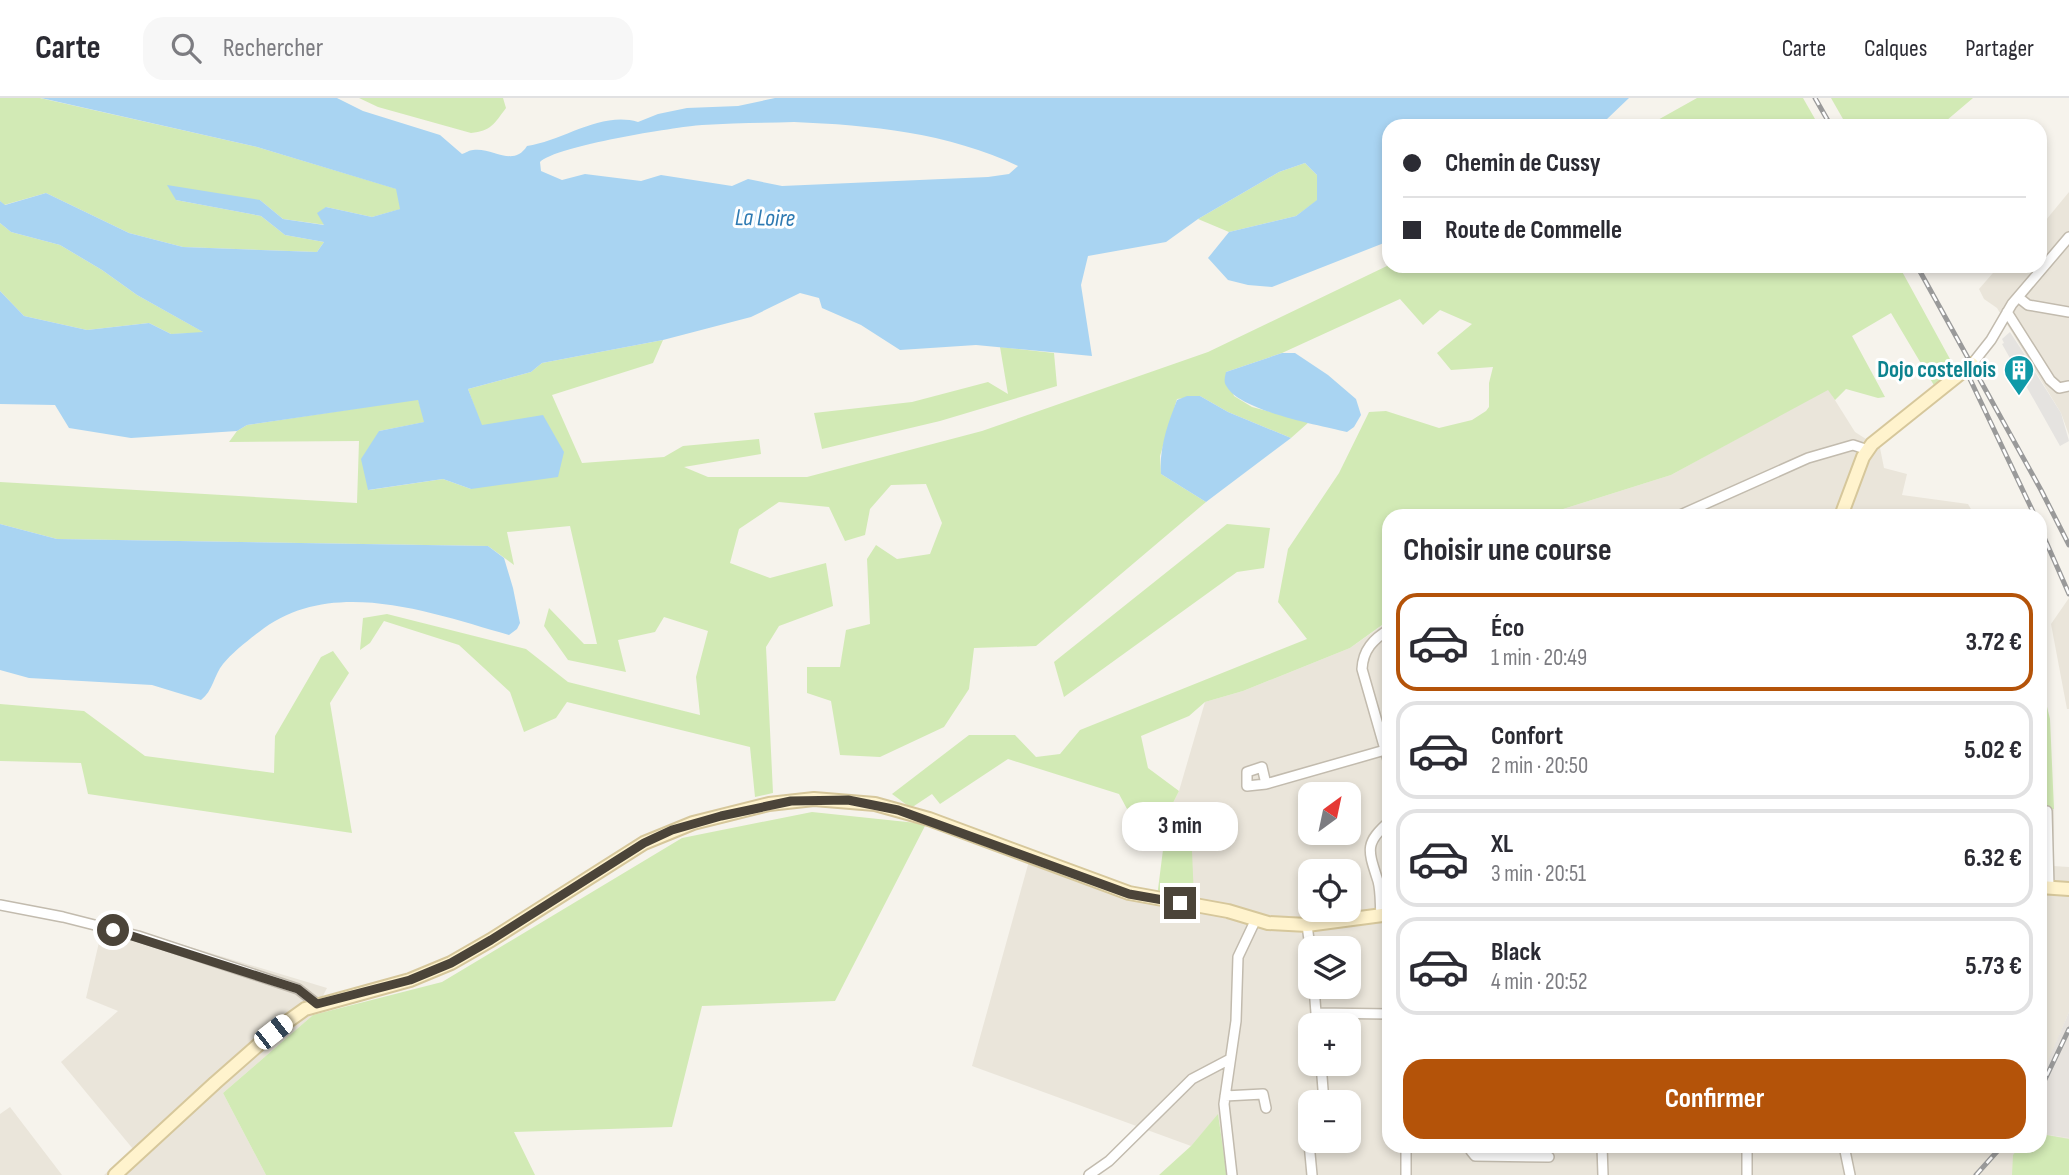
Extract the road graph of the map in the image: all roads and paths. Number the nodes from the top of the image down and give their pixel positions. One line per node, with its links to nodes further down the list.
1 (2069, 237): 2 (street)
2 (2047, 262)
3 (2038, 273): 4 (street)
4 (2018, 296): 5 (street); 6 (street)
5 (2007, 312): 7 (street); 8 (street)
6 (2069, 312)
7 (1972, 364): 9 (street)
8 (2064, 387)
9 (1868, 450): 10 (street); 11 (street)
10 (1694, 509)
11 (1844, 509)
12 (1382, 633): 13 (street)
13 (1382, 739)
14 (1382, 751): 15 (street)
15 (1266, 784)
16 (1382, 828): 19 (street)
17 (2047, 887): 18 (street)
18 (2069, 889)
19 (1382, 902)
20 (0, 905): 26 (street)
21 (1382, 915): 23 (street)
22 (1256, 919): 23 (street); 26 (street); 30 (street)
23 (1307, 925): 24 (street)
24 (1308, 936)
25 (1315, 999): 27 (street)
26 (317, 1004): 40 (street)
27 (1316, 1013)
28 (1361, 1014): 29 (street)
29 (1382, 1014)
30 (1230, 1059): 31 (street); 41 (street)
31 (1225, 1096): 32 (street); 42 (street)
32 (1266, 1108)
33 (1310, 1153): 43 (street)
34 (1406, 1153): 44 (street)
35 (1472, 1153): 39 (street)
36 (1602, 1153): 45 (street)
37 (1747, 1153): 46 (street)
38 (1845, 1153): 47 (street)
39 (1549, 1157)
40 (116, 1175)
41 (1088, 1175)
42 (1232, 1175)
43 (1312, 1175)
44 (1406, 1175)
45 (1603, 1175)
46 (1747, 1175)
47 (1850, 1175)

